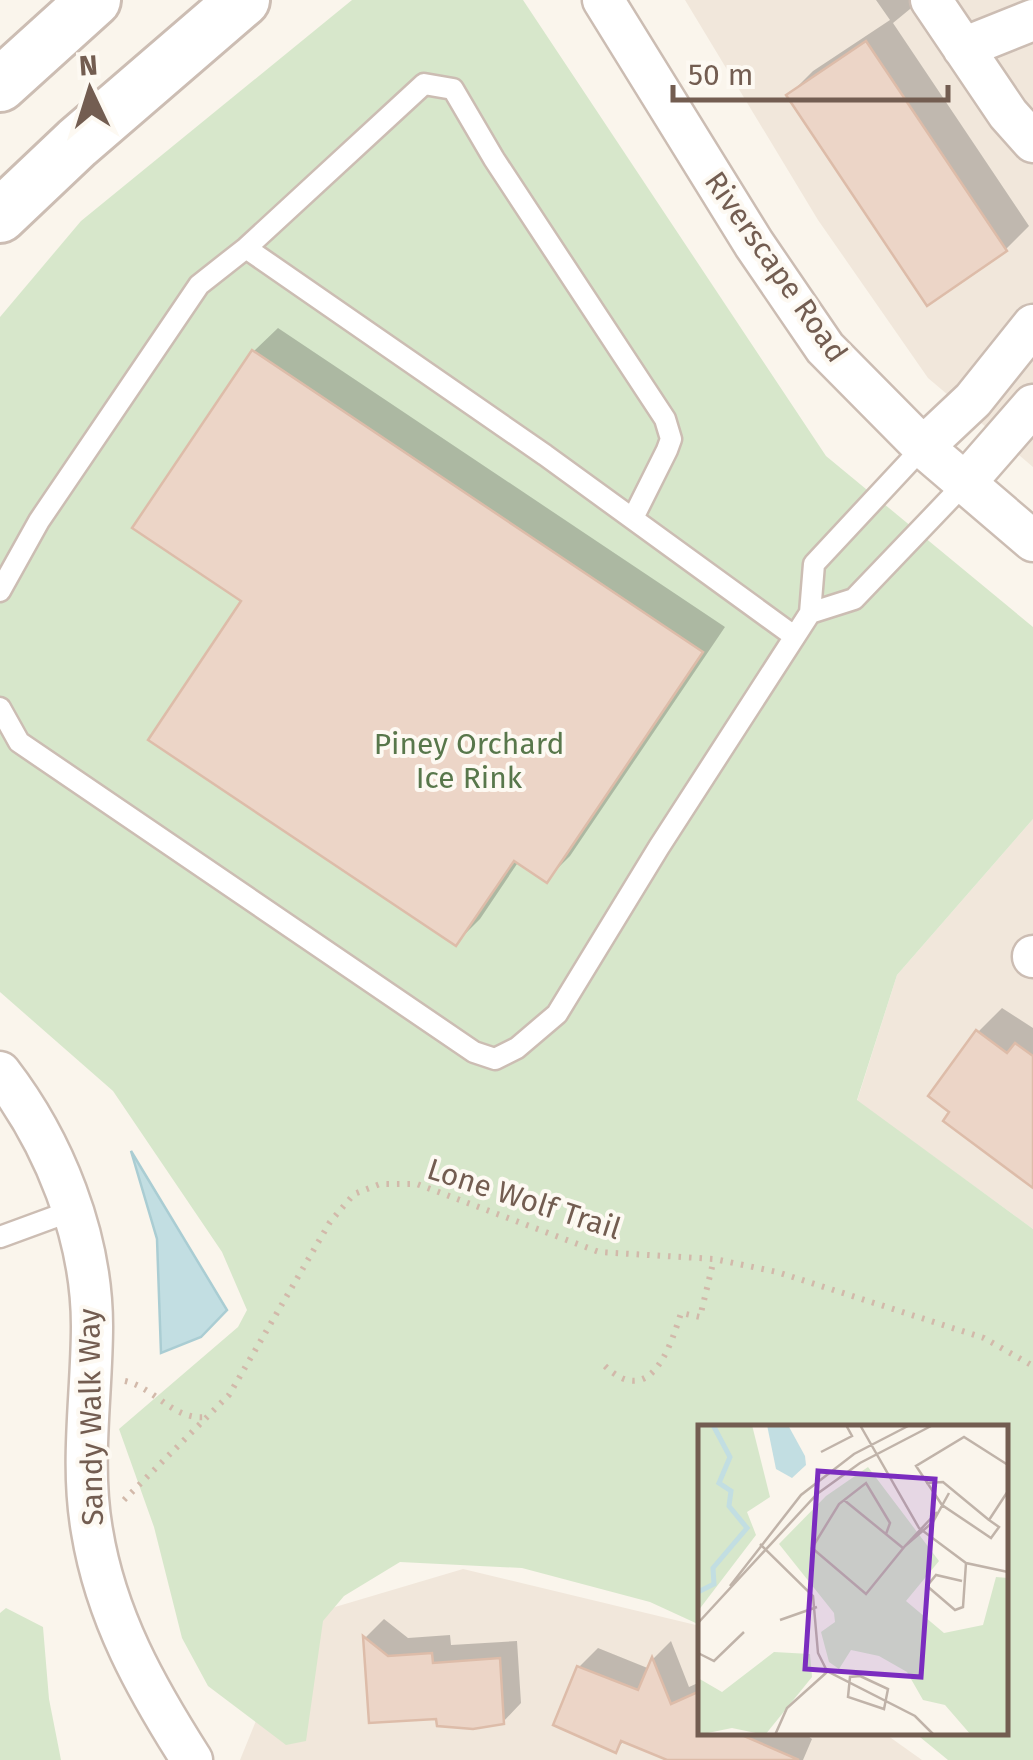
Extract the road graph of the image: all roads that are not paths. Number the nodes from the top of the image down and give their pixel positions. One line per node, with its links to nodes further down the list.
1 (94, 0): 7 (street)
2 (243, 0): 9 (street)
3 (604, 0): 13 (street, Riverscape Road)
4 (931, 0): 6 (street)
5 (1033, 20): 6 (street)
6 (963, 48): 8 (street)
7 (0, 85)
8 (1033, 142)
9 (0, 216)
10 (246, 248): 15 (lane); 15 (lane); 17 (lane)
11 (1033, 325): 13 (street)
12 (1033, 406): 14 (street)
13 (922, 447): 14 (street, Riverscape Road); 18 (lane)
14 (965, 483): 16 (street, Riverscape Road); 18 (lane)
15 (634, 518): 19 (lane)
16 (1033, 541)
17 (0, 590)
18 (810, 614): 19 (lane)
19 (794, 636): 20 (lane)
20 (0, 708)
21 (0, 1072): 22 (street, Sandy Walk Way)
22 (71, 1211): 23 (lane); 24 (street, Sandy Walk Way)
23 (0, 1237)
24 (192, 1760)

